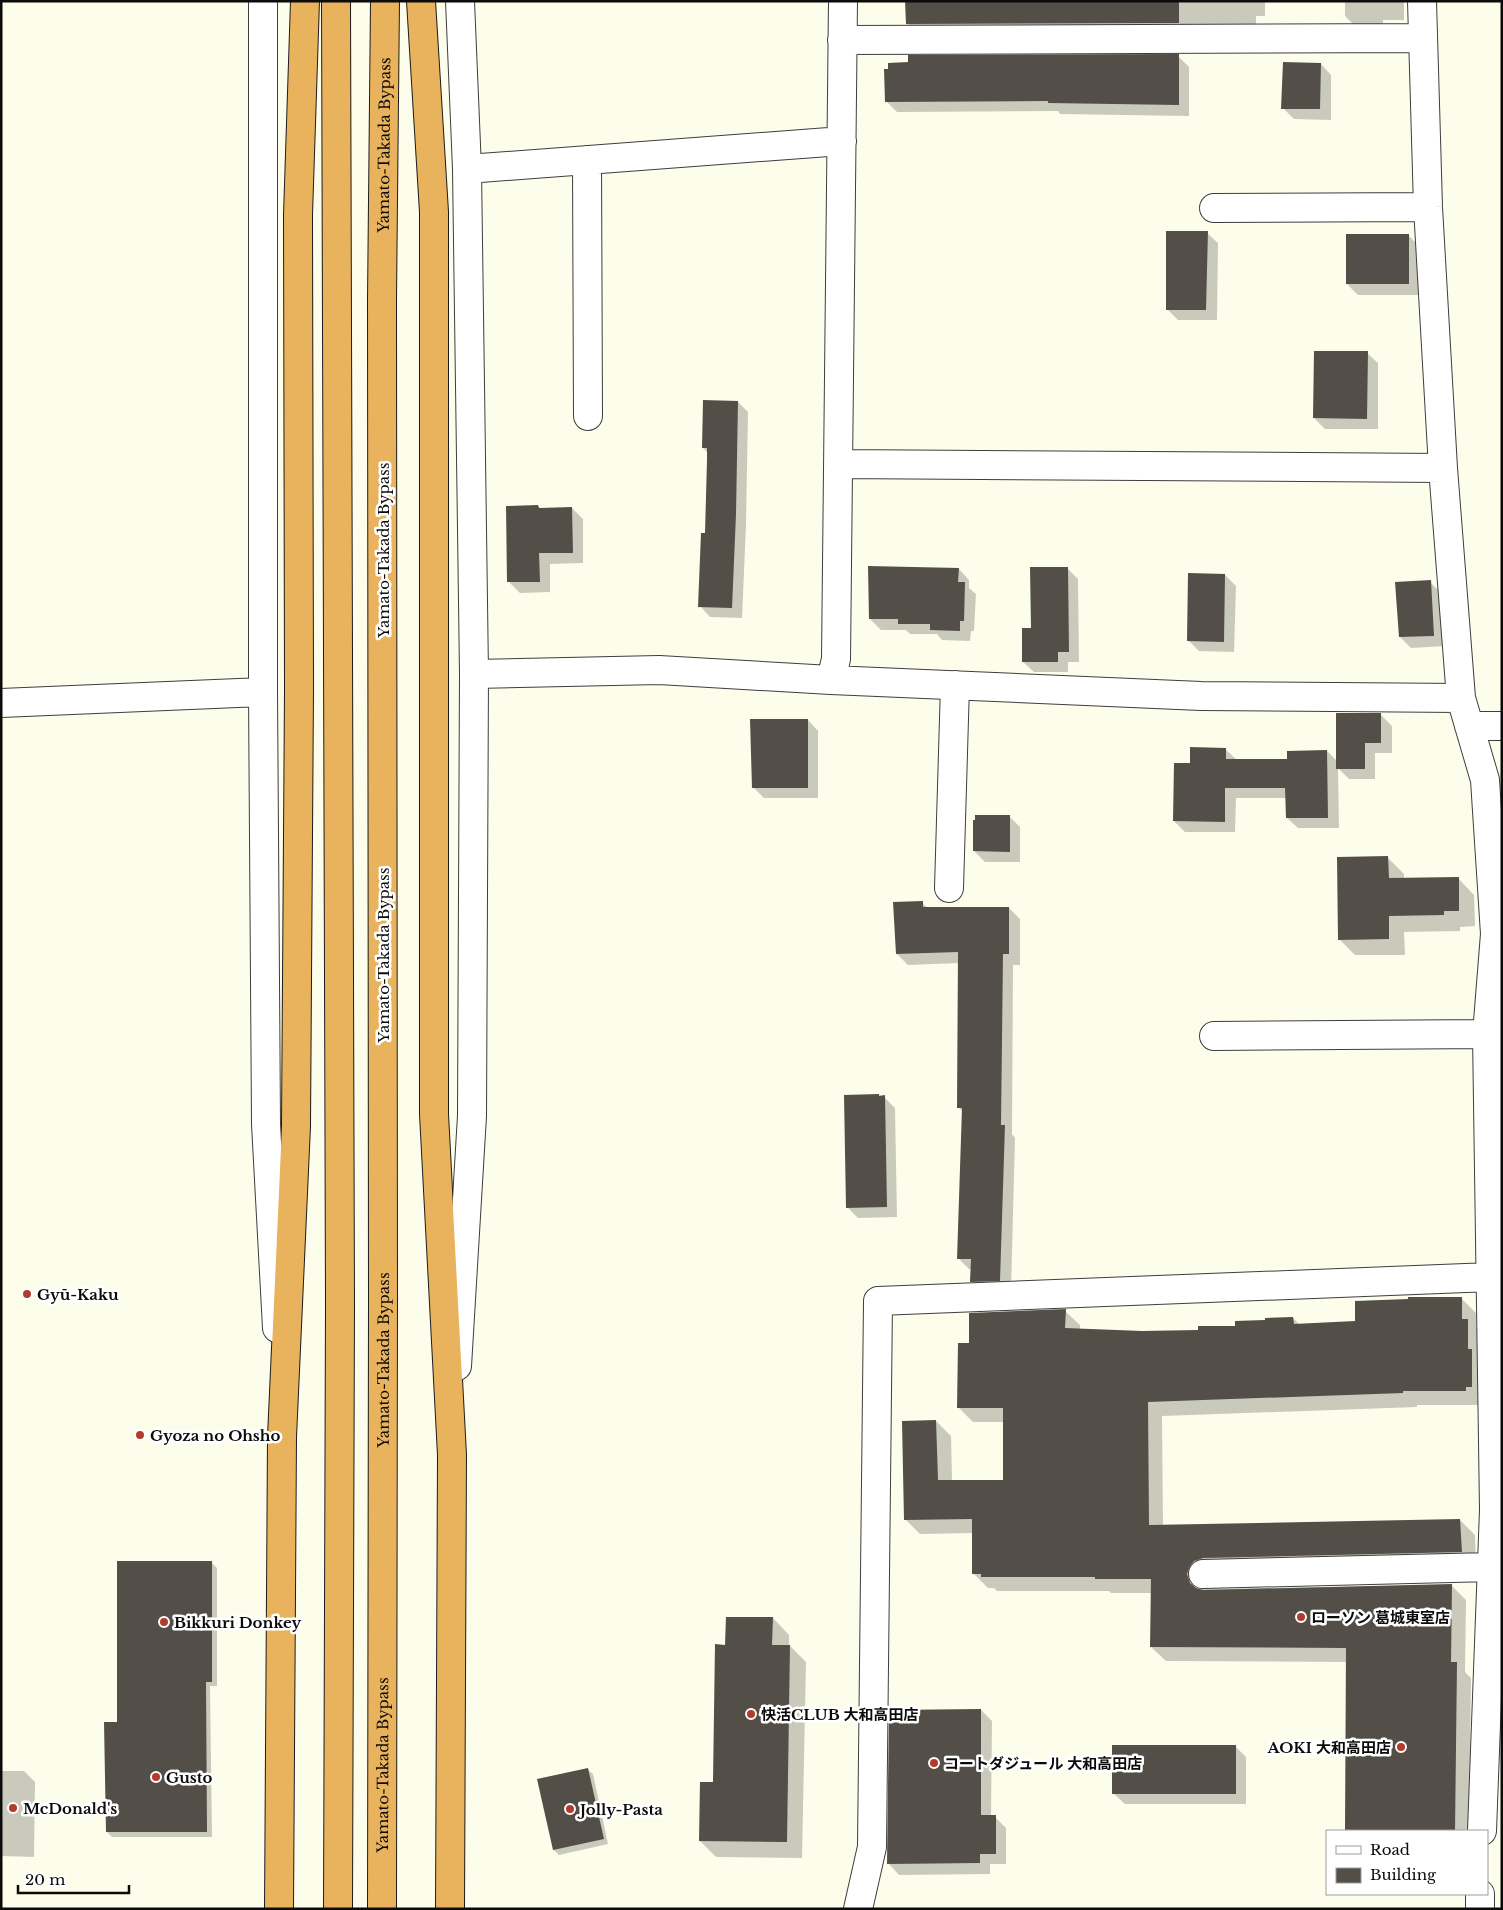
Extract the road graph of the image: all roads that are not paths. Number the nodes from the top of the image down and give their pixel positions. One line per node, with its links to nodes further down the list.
1 (263, 1): 22 (street)
2 (305, 1): 33 (highway)
3 (336, 1): 40 (highway)
4 (385, 1): 41 (highway, Yamato-Takada Bypass)
5 (421, 1): 34 (highway)
6 (460, 1): 13 (street)
7 (843, 1): 10 (street)
8 (1422, 1): 9 (street)
9 (1423, 38): 10 (street); 14 (street)
10 (842, 40): 11 (street)
11 (842, 141): 12 (street); 17 (street)
12 (586, 160): 13 (street); 16 (street)
13 (467, 169): 19 (street)
14 (1428, 207): 15 (street); 18 (street)
15 (1214, 208)
16 (588, 416)
17 (839, 464): 18 (street); 20 (street)
18 (1443, 468): 23 (street)
19 (474, 674): 20 (street); 34 (street)
20 (831, 680): 21 (street)
21 (955, 686): 23 (street); 27 (street)
22 (262, 692): 24 (street); 33 (street)
23 (1461, 698): 25 (street)
24 (1, 703)
25 (1469, 726): 26 (street); 28 (street)
26 (1502, 726)
27 (949, 888)
28 (1498, 934): 29 (street)
29 (1487, 1034): 30 (street); 31 (street)
30 (1214, 1036)
31 (1491, 1277): 32 (street); 43 (street)
32 (1497, 1344): 35 (street)
33 (282, 1437): 39 (highway)
34 (452, 1455): 42 (highway)
35 (1492, 1567): 36 (street); 37 (street)
36 (1203, 1574)
37 (1482, 1830)
38 (1480, 1895): 44 (street)
39 (279, 1909)
40 (338, 1909)
41 (382, 1909)
42 (450, 1909)
43 (858, 1909)
44 (1480, 1909)

